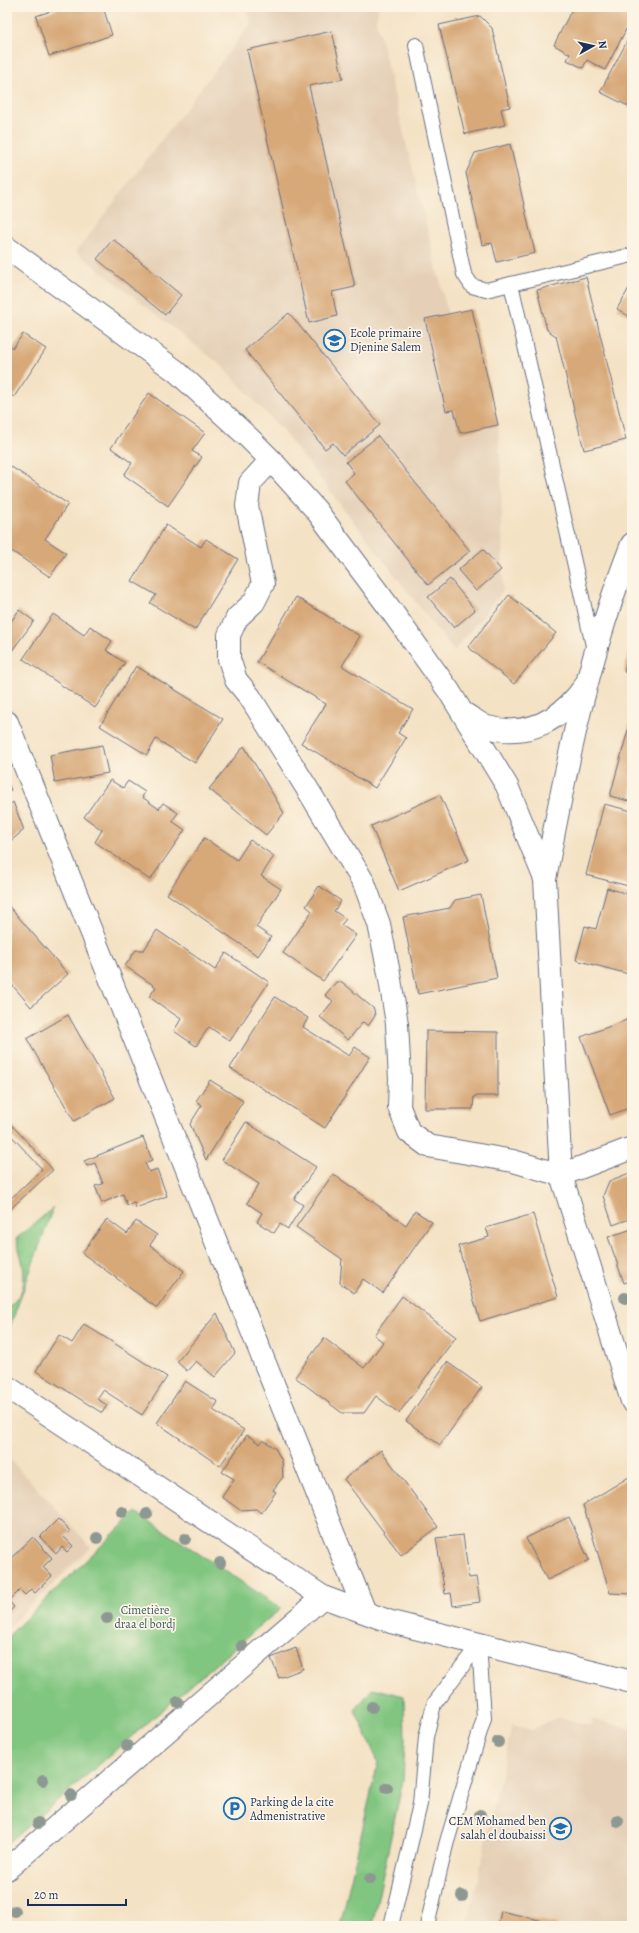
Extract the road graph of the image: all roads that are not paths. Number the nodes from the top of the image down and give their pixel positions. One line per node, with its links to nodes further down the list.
1 (416, 45): 4 (lane)
2 (7, 248): 5 (street)
3 (632, 255): 4 (lane)
4 (511, 284): 7 (lane)
5 (270, 460): 9 (street); 13 (street)
6 (632, 544): 7 (street)
7 (595, 656): 8 (street)
8 (589, 680): 9 (street); 11 (street)
9 (462, 712): 11 (street)
10 (7, 722): 17 (street)
11 (545, 879): 13 (street)
12 (632, 1148): 13 (street)
13 (561, 1175): 15 (street)
14 (10, 1388): 16 (street)
15 (632, 1401)
16 (323, 1597): 17 (street); 20 (street)
17 (365, 1612): 18 (street)
18 (478, 1644): 19 (street); 21 (lane); 22 (lane)
19 (632, 1682)
20 (7, 1869)
21 (391, 1926)
22 (428, 1926)

